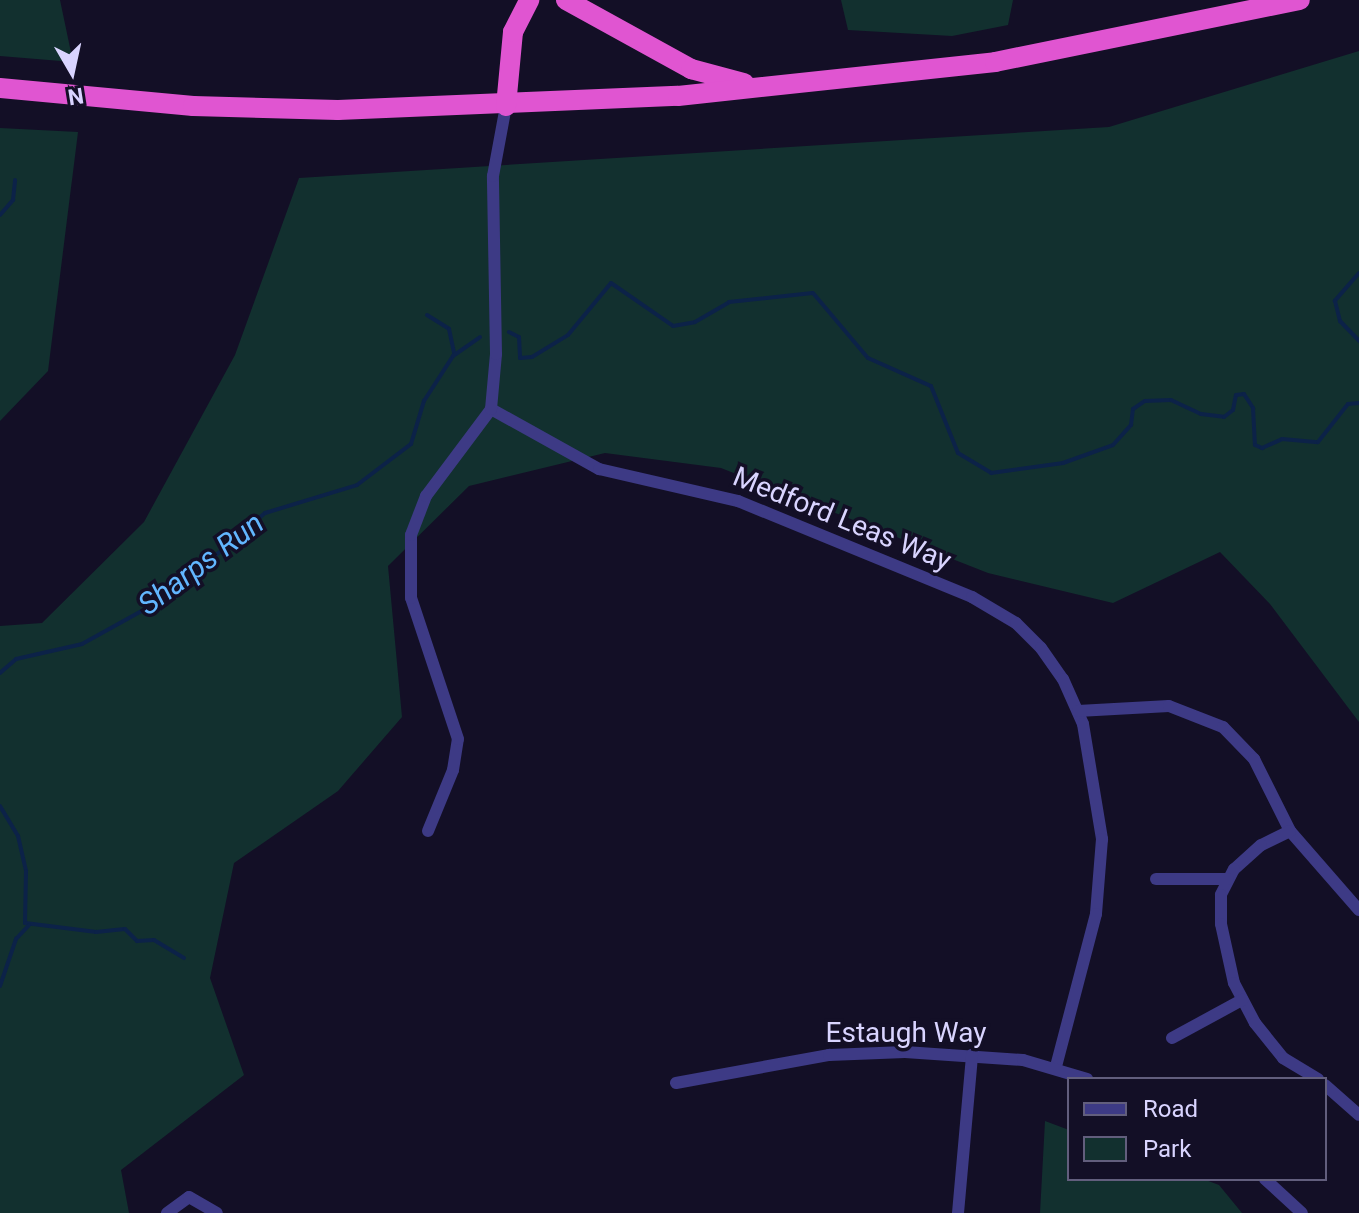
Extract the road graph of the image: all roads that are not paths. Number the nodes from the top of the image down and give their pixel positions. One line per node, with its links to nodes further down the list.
1 (529, 0): 6 (highway)
2 (566, 0): 4 (highway)
3 (1300, 0): 4 (highway)
4 (783, 87): 6 (highway)
5 (0, 88): 6 (highway)
6 (506, 106): 7 (street)
7 (491, 409): 8 (street, Medford Leas Way); 9 (street)
8 (1078, 711): 10 (street); 17 (street, Medford Leas Way)
9 (428, 831)
10 (1290, 831): 12 (street); 13 (street)
11 (1156, 879): 12 (street)
12 (1228, 879): 14 (street)
13 (1359, 910)
14 (1242, 1000): 15 (street); 19 (street)
15 (1172, 1038)
16 (972, 1055): 17 (street, Estaugh Way); 20 (street, Estaugh Way); 26 (street)
17 (1056, 1067): 18 (street, Estaugh Way)
18 (1082, 1077)
19 (1315, 1077)
20 (676, 1083)
21 (1327, 1087): 22 (street)
22 (1359, 1115)
23 (1267, 1181): 27 (street)
24 (167, 1213): 25 (street)
25 (217, 1213)
26 (958, 1213)
27 (1302, 1213)

